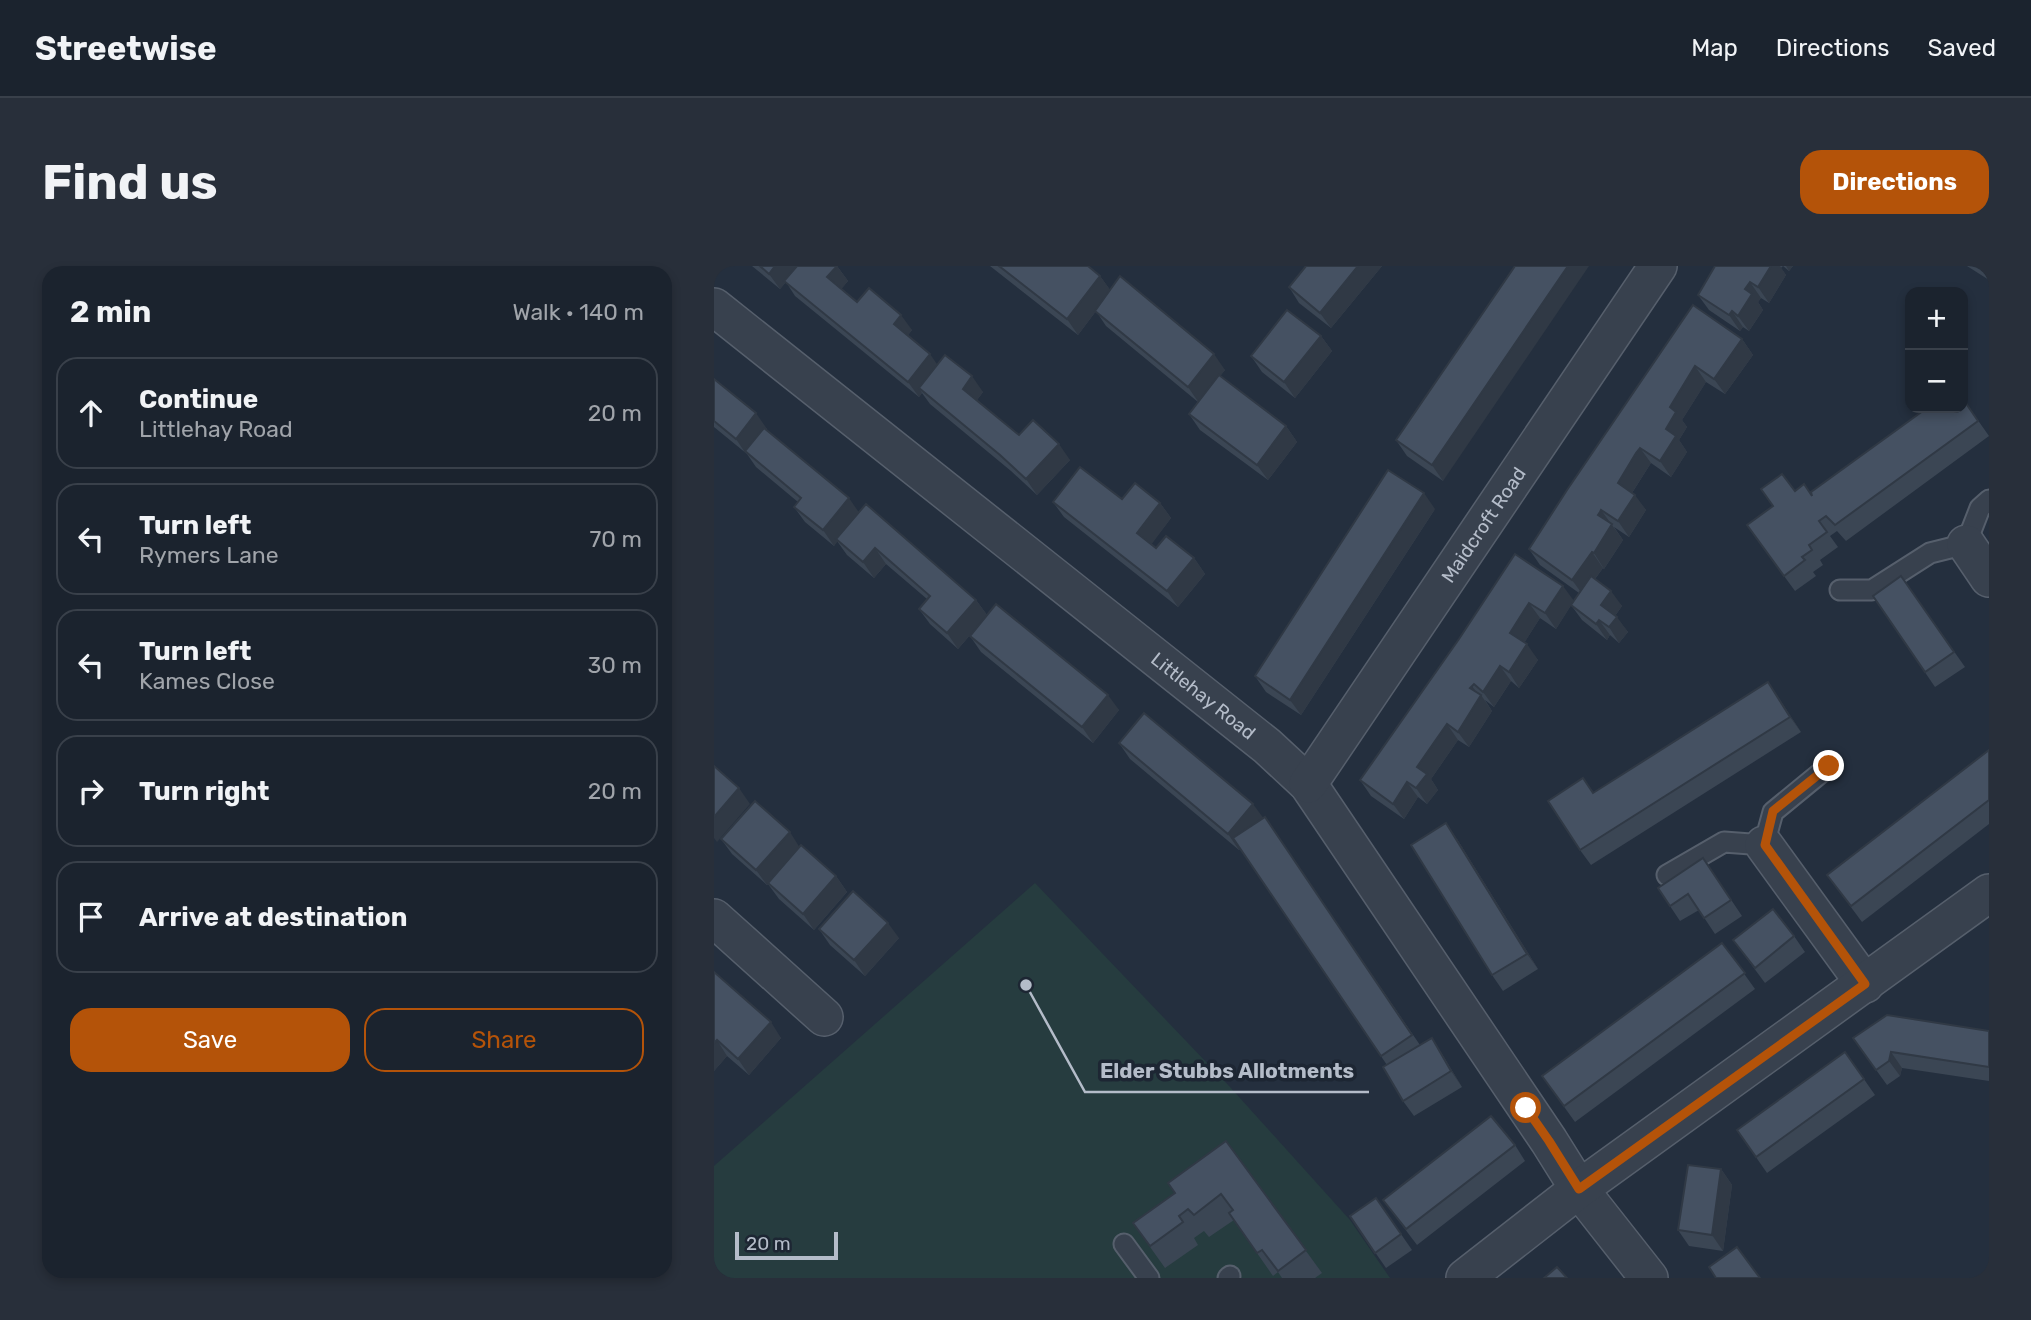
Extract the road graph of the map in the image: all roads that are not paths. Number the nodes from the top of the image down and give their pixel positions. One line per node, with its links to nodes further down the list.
1 (1658, 266): 8 (street, Maidcroft Road)
2 (714, 307): 8 (street, Littlehay Road)
3 (1989, 500): 4 (lane)
4 (1966, 544): 5 (street); 6 (lane)
5 (1989, 578)
6 (1840, 590)
7 (1829, 766): 9 (lane)
8 (1308, 784): 15 (street, Littlehay Road)
9 (1765, 845): 10 (lane); 13 (street)
10 (1667, 876)
11 (1989, 893): 13 (street)
12 (714, 918): 14 (street)
13 (1865, 984): 15 (street)
14 (824, 1017)
15 (1579, 1189): 18 (street); 19 (street, Littlehay Road)
16 (1124, 1244): 17 (lane)
17 (1149, 1278)
18 (1465, 1278)
19 (1649, 1278)

